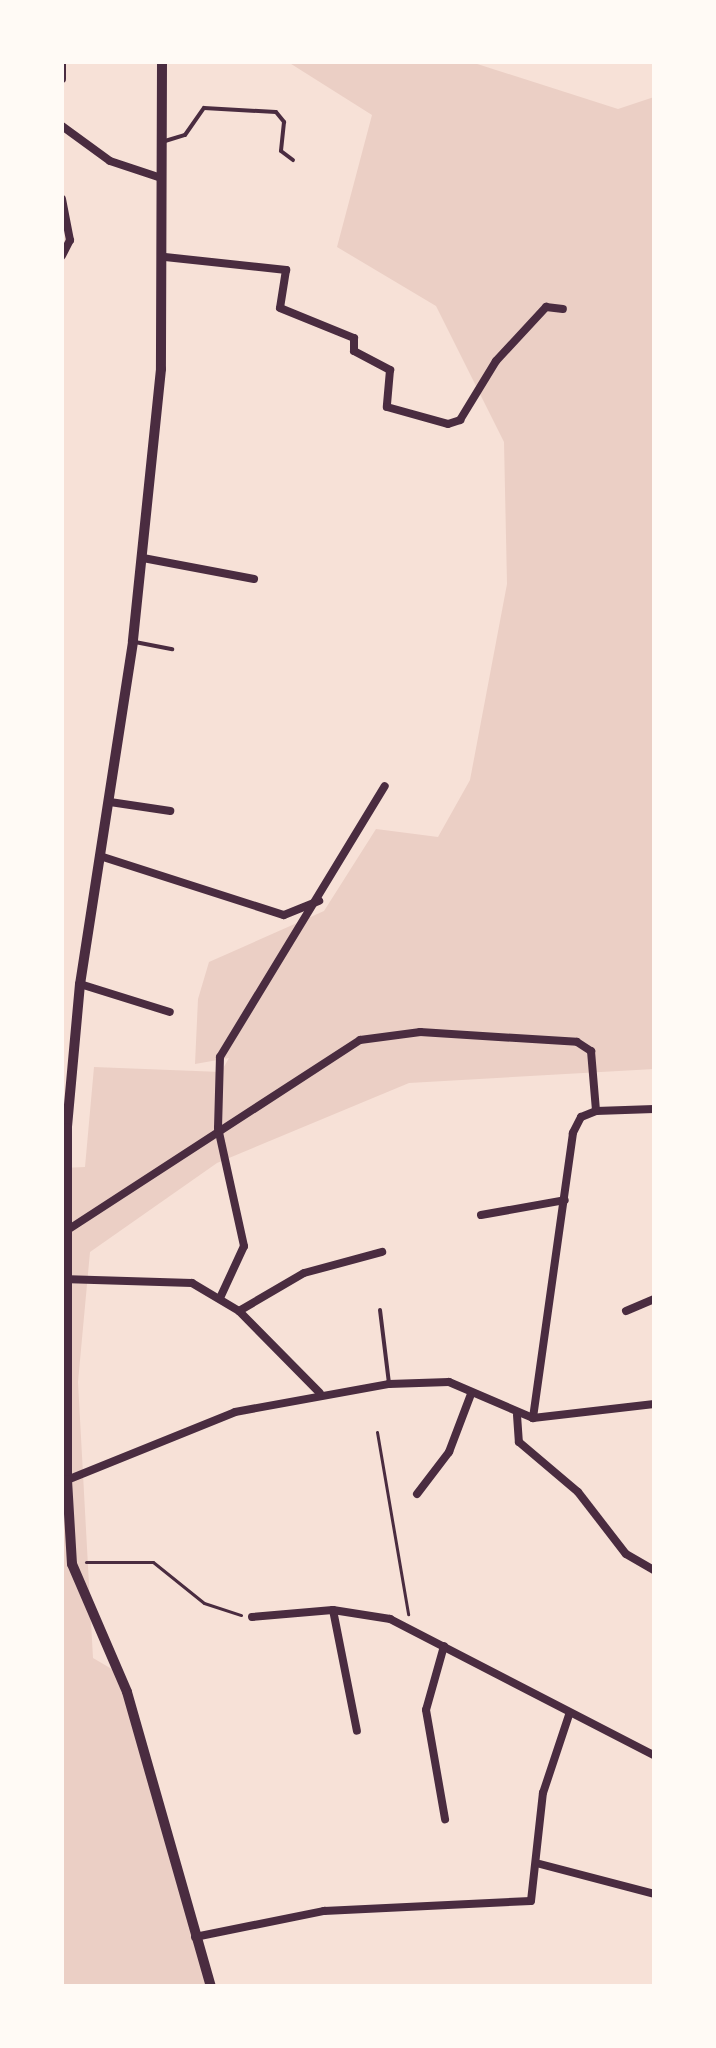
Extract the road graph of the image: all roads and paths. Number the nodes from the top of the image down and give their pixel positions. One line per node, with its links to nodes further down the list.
1 (62, 62): 3 (street)
2 (162, 62): 5 (street)
3 (62, 79)
4 (66, 128): 7 (street)
5 (159, 143): 6 (lane); 7 (street)
6 (293, 160)
7 (161, 178): 10 (street)
8 (62, 199): 9 (street)
9 (62, 256)
10 (165, 257): 11 (street); 12 (street)
11 (563, 309)
12 (143, 558): 13 (street); 14 (street)
13 (254, 579)
14 (133, 642): 15 (lane); 17 (street)
15 (172, 649)
16 (385, 786): 20 (street)
17 (110, 802): 18 (street); 19 (street)
18 (170, 811)
19 (103, 857): 20 (street); 21 (street)
20 (319, 901): 25 (street)
21 (80, 984): 22 (street); 28 (street)
22 (170, 1012)
23 (654, 1109): 24 (street)
24 (596, 1111): 25 (street); 26 (street)
25 (218, 1128): 28 (street); 31 (street)
26 (565, 1200): 27 (street); 41 (street)
27 (481, 1215)
28 (69, 1229): 30 (street)
29 (382, 1252): 34 (street)
30 (65, 1277): 31 (street); 43 (street)
31 (220, 1298): 34 (street)
32 (654, 1299): 35 (street)
33 (380, 1310): 36 (lane)
34 (239, 1311): 37 (street)
35 (626, 1311)
36 (389, 1384): 37 (street); 38 (street)
37 (320, 1393): 43 (street)
38 (471, 1394): 40 (street); 44 (street)
39 (654, 1404): 41 (street)
40 (517, 1415): 41 (street); 46 (street)
41 (533, 1418)
42 (377, 1432): 49 (path)
43 (67, 1480): 45 (street)
44 (417, 1494)
45 (72, 1564): 48 (path); 57 (street)
46 (654, 1570)
47 (333, 1610): 48 (street); 49 (street); 52 (street)
48 (252, 1617)
49 (411, 1628): 50 (street)
50 (444, 1646): 51 (street); 54 (street)
51 (569, 1715): 53 (street); 55 (street)
52 (357, 1731)
53 (654, 1755)
54 (445, 1819)
55 (540, 1864): 56 (street); 57 (street)
56 (654, 1894)
57 (195, 1937): 58 (street)
58 (211, 1986)

